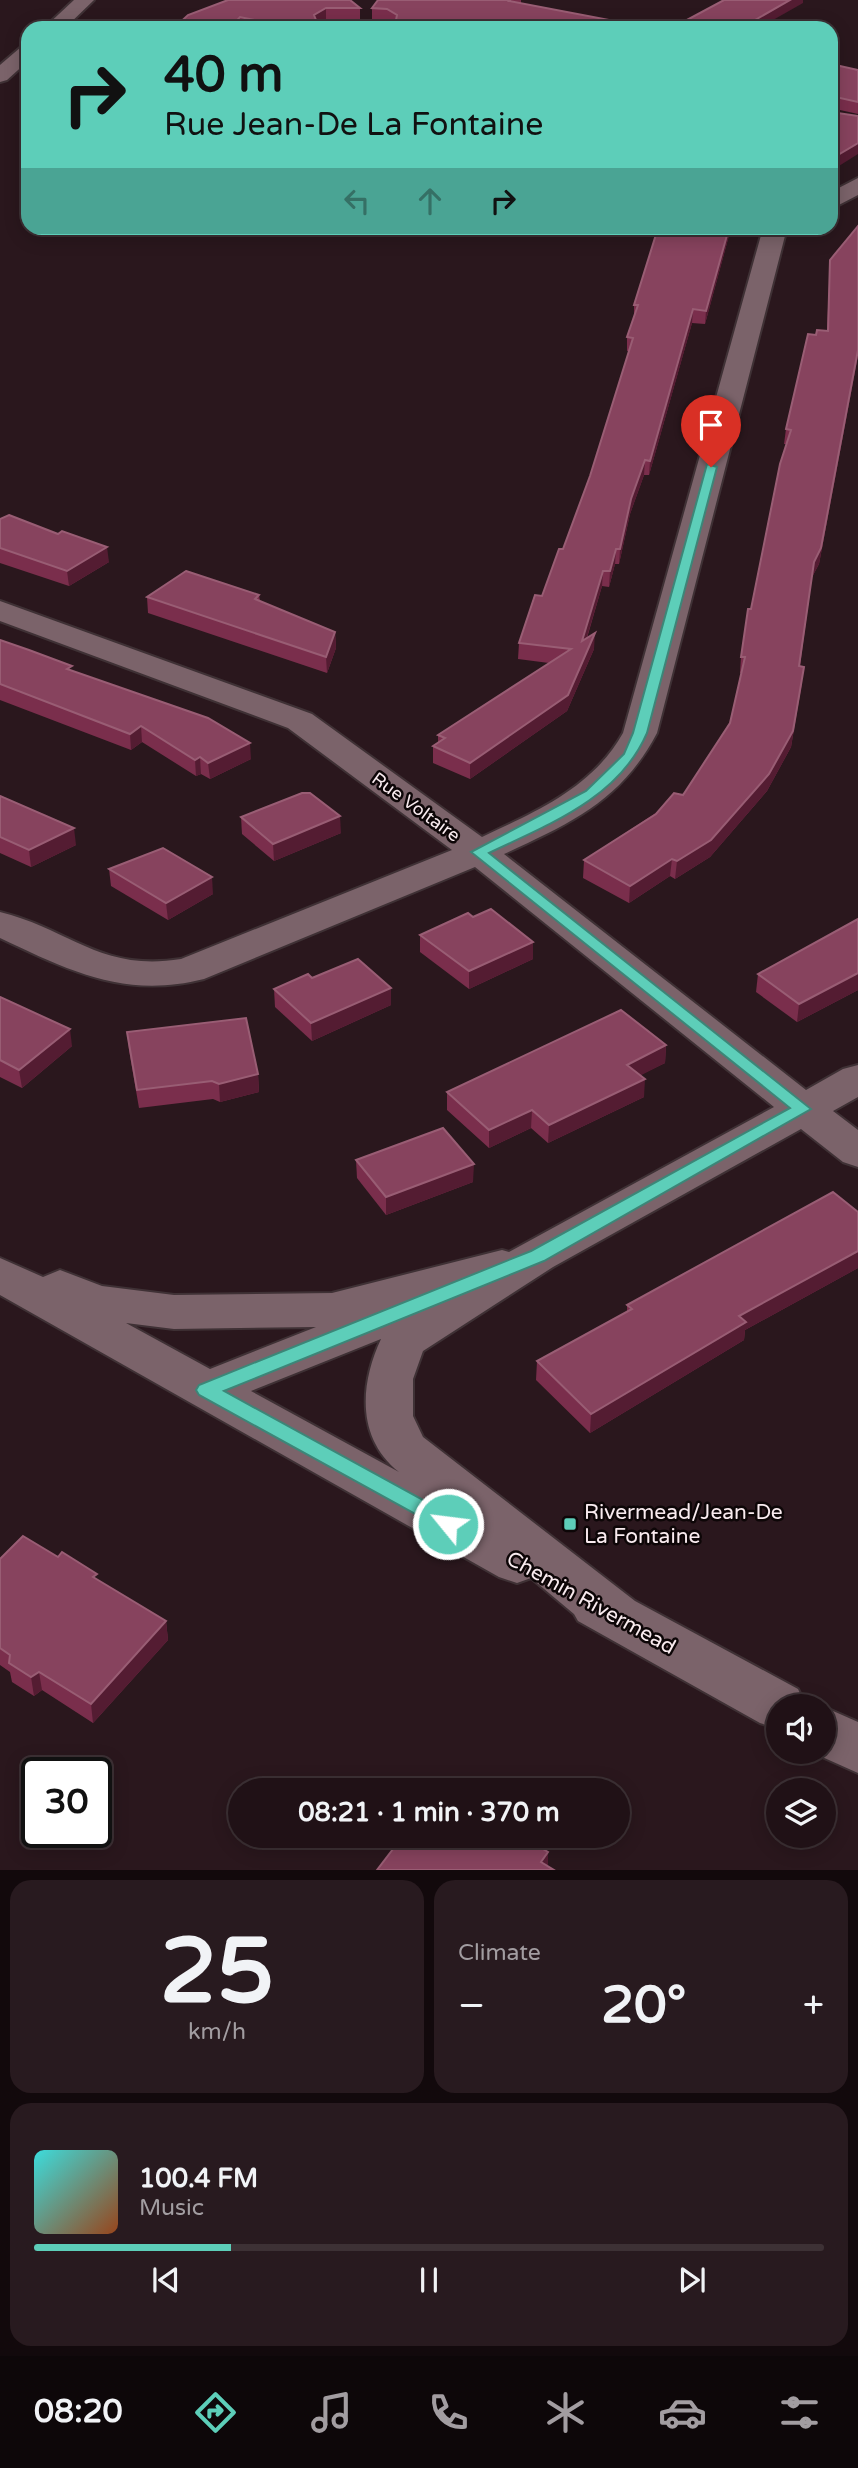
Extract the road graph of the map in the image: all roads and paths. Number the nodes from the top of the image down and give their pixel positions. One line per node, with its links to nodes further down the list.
1 (85, 0): 2 (street)
2 (62, 21)
3 (21, 57): 4 (street)
4 (0, 76)
5 (858, 185): 6 (street)
6 (838, 198)
7 (773, 235): 9 (street)
8 (0, 610): 9 (street, Rue Voltaire)
9 (479, 852): 10 (street, Rue Voltaire); 12 (street)
10 (0, 923)
11 (858, 1079): 12 (street)
12 (802, 1109): 13 (street); 14 (street)
13 (858, 1152)
14 (537, 1256): 15 (street); 17 (street); 18 (street)
15 (0, 1261)
16 (0, 1274): 17 (street, Chemin Rivermead)
17 (206, 1390): 18 (street, Chemin Rivermead)
18 (618, 1618): 19 (street, Chemin Rivermead)
19 (766, 1699)
20 (836, 1737): 21 (street)
21 (858, 1749)

